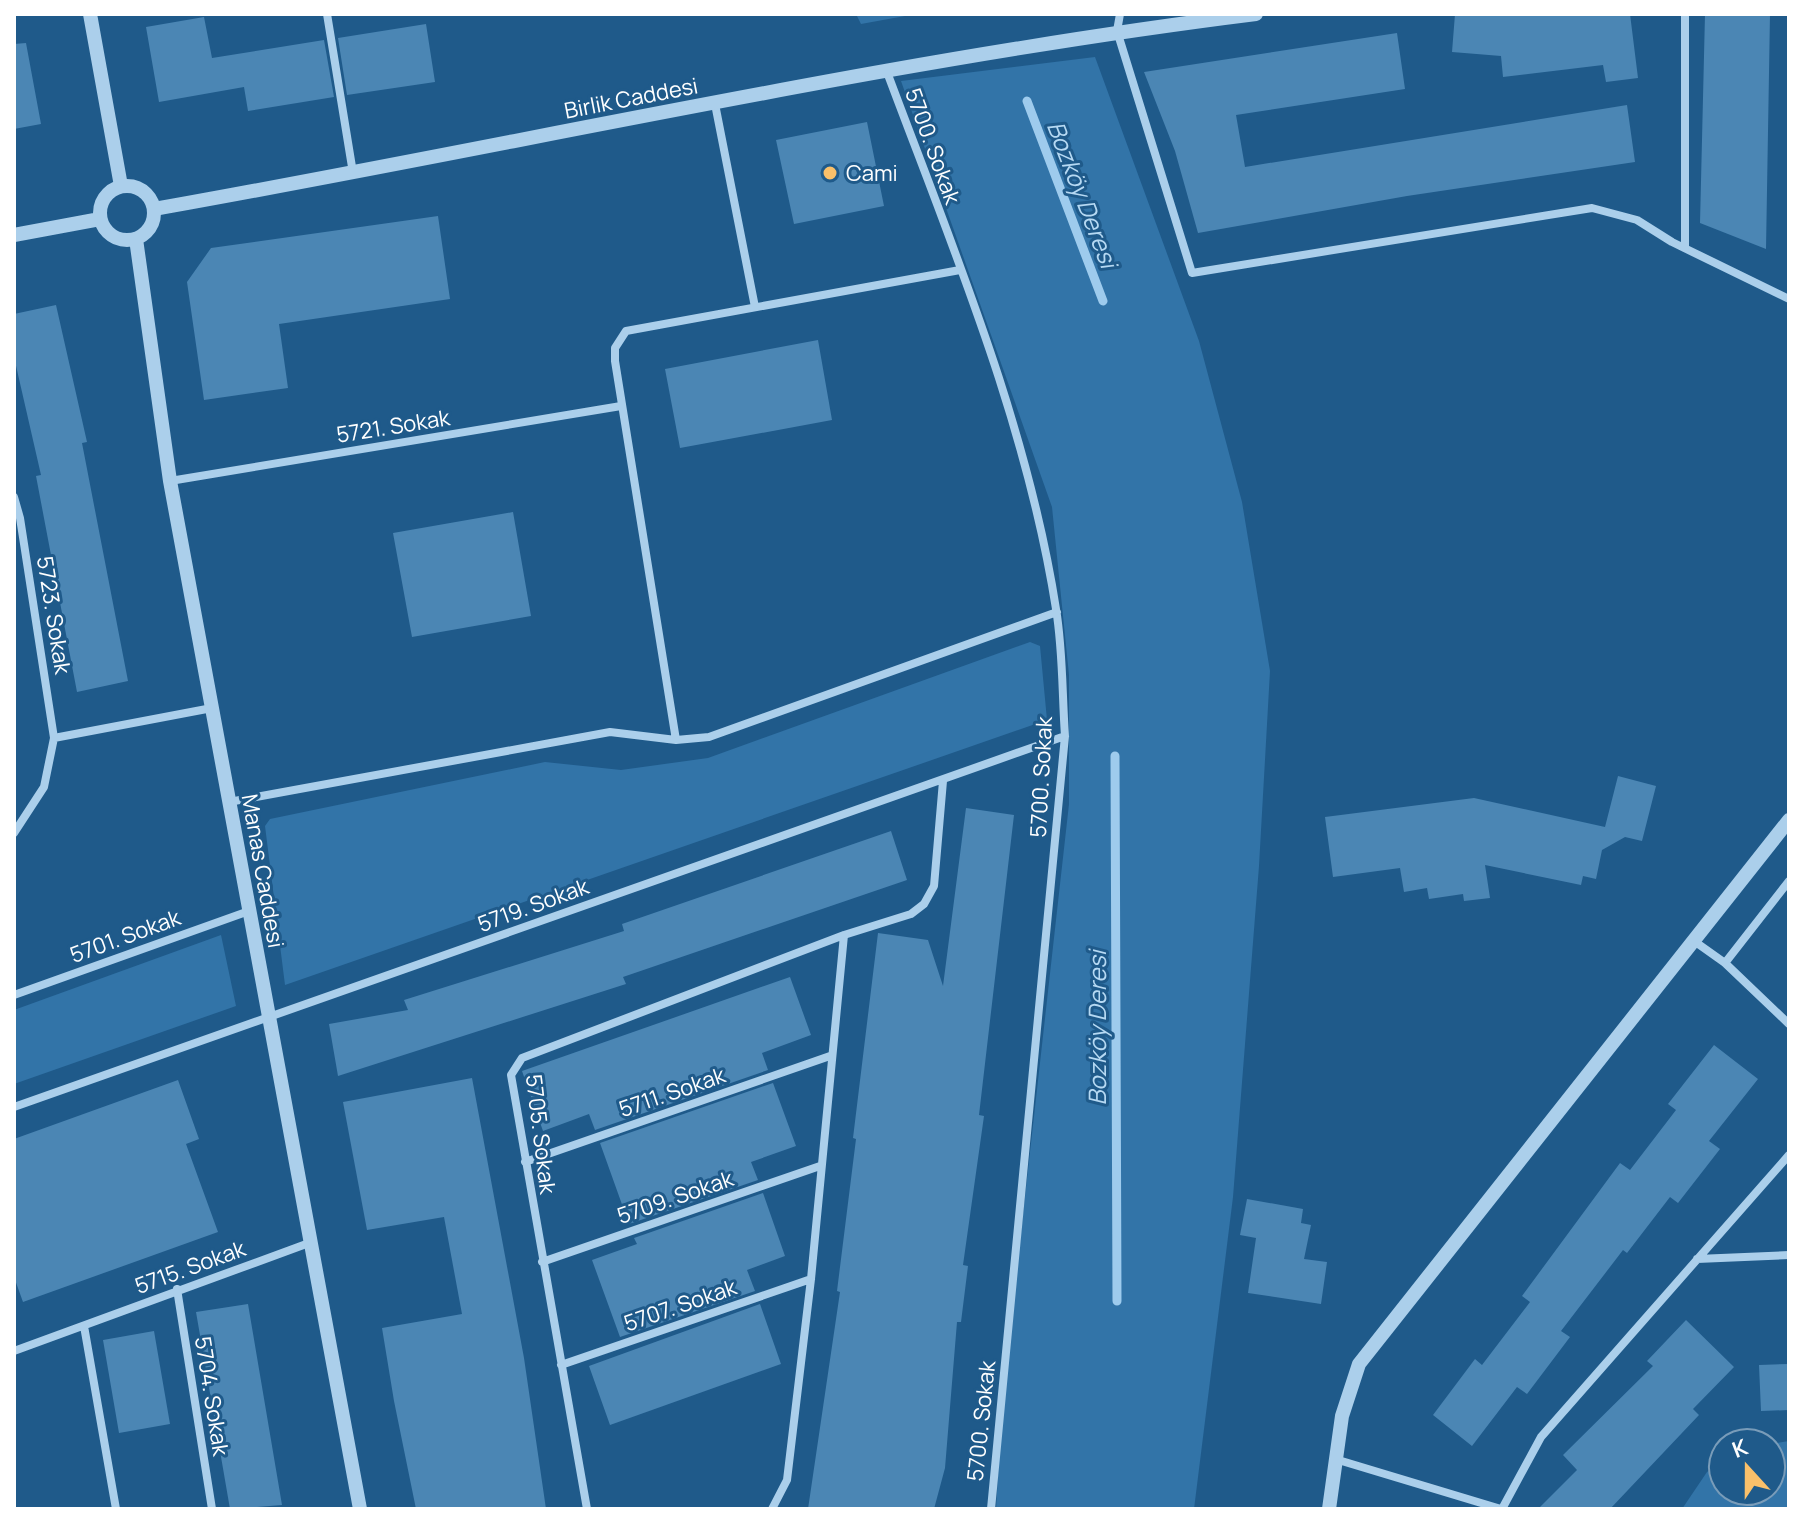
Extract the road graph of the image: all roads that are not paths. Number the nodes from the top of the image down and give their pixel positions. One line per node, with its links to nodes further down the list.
1 (90, 14): 10 (street)
2 (327, 14): 9 (street)
3 (1120, 14): 6 (street)
4 (1256, 14): 6 (street, Birlik Caddesi)
5 (1685, 14): 15 (street)
6 (1117, 31): 7 (street, Birlik Caddesi); 15 (street)
7 (887, 72): 8 (street, Birlik Caddesi); 16 (street, 5700. Sokak)
8 (715, 104): 9 (street, Birlik Caddesi); 18 (street)
9 (353, 174): 11 (street, Birlik Caddesi)
10 (121, 186): 11 (street); 12 (street)
11 (154, 209): 14 (street)
12 (100, 219): 13 (street); 14 (street)
13 (14, 235)
14 (136, 239): 20 (street, Manas Caddesi)
15 (1685, 248): 17 (street)
16 (960, 270): 18 (street); 22 (street, 5700. Sokak)
17 (1789, 299)
18 (755, 307): 19 (street)
19 (621, 406): 20 (street, 5721. Sokak); 26 (street)
20 (170, 481): 23 (street, Manas Caddesi)
21 (14, 497): 25 (street, 5723. Sokak)
22 (1057, 612): 24 (street, 5700. Sokak); 26 (street)
23 (212, 708): 25 (street); 28 (street, Manas Caddesi)
24 (1065, 736): 27 (street, 5719. Sokak); 59 (street, 5700. Sokak)
25 (54, 738): 30 (street, 5723. Sokak)
26 (676, 740): 28 (street)
27 (943, 781): 33 (street, 5705. Sokak); 37 (street, 5719. Sokak)
28 (229, 802): 32 (street, Manas Caddesi)
29 (1789, 820): 34 (street)
30 (14, 833)
31 (1789, 881): 35 (street)
32 (249, 911): 36 (street, 5701. Sokak); 37 (street, Manas Caddesi)
33 (844, 935): 39 (street); 42 (street, 5705. Sokak)
34 (1694, 941): 35 (street); 53 (street)
35 (1725, 963): 38 (street)
36 (14, 995)
37 (267, 1020): 40 (street, 5719. Sokak); 44 (street, Manas Caddesi)
38 (1789, 1024)
39 (830, 1056): 42 (street, 5711. Sokak); 43 (street)
40 (14, 1107)
41 (1789, 1155): 46 (street)
42 (525, 1162): 47 (street, 5705. Sokak)
43 (820, 1166): 47 (street, 5709. Sokak); 48 (street)
44 (309, 1243): 49 (street, 5715. Sokak); 56 (street, Manas Caddesi)
45 (1789, 1255): 46 (street)
46 (1697, 1259): 61 (street)
47 (542, 1262): 52 (street, 5705. Sokak)
48 (811, 1279): 52 (street, 5707. Sokak); 58 (street)
49 (177, 1289): 50 (street, 5715. Sokak); 55 (street, 5704. Sokak)
50 (84, 1326): 51 (street, 5715. Sokak); 54 (street)
51 (14, 1351)
52 (561, 1365): 57 (street, 5705. Sokak)
53 (1335, 1459): 60 (street); 61 (street)
54 (116, 1509)
55 (212, 1509)
56 (360, 1509)
57 (587, 1509)
58 (772, 1509)
59 (991, 1509)
60 (1329, 1509)
61 (1502, 1509)

